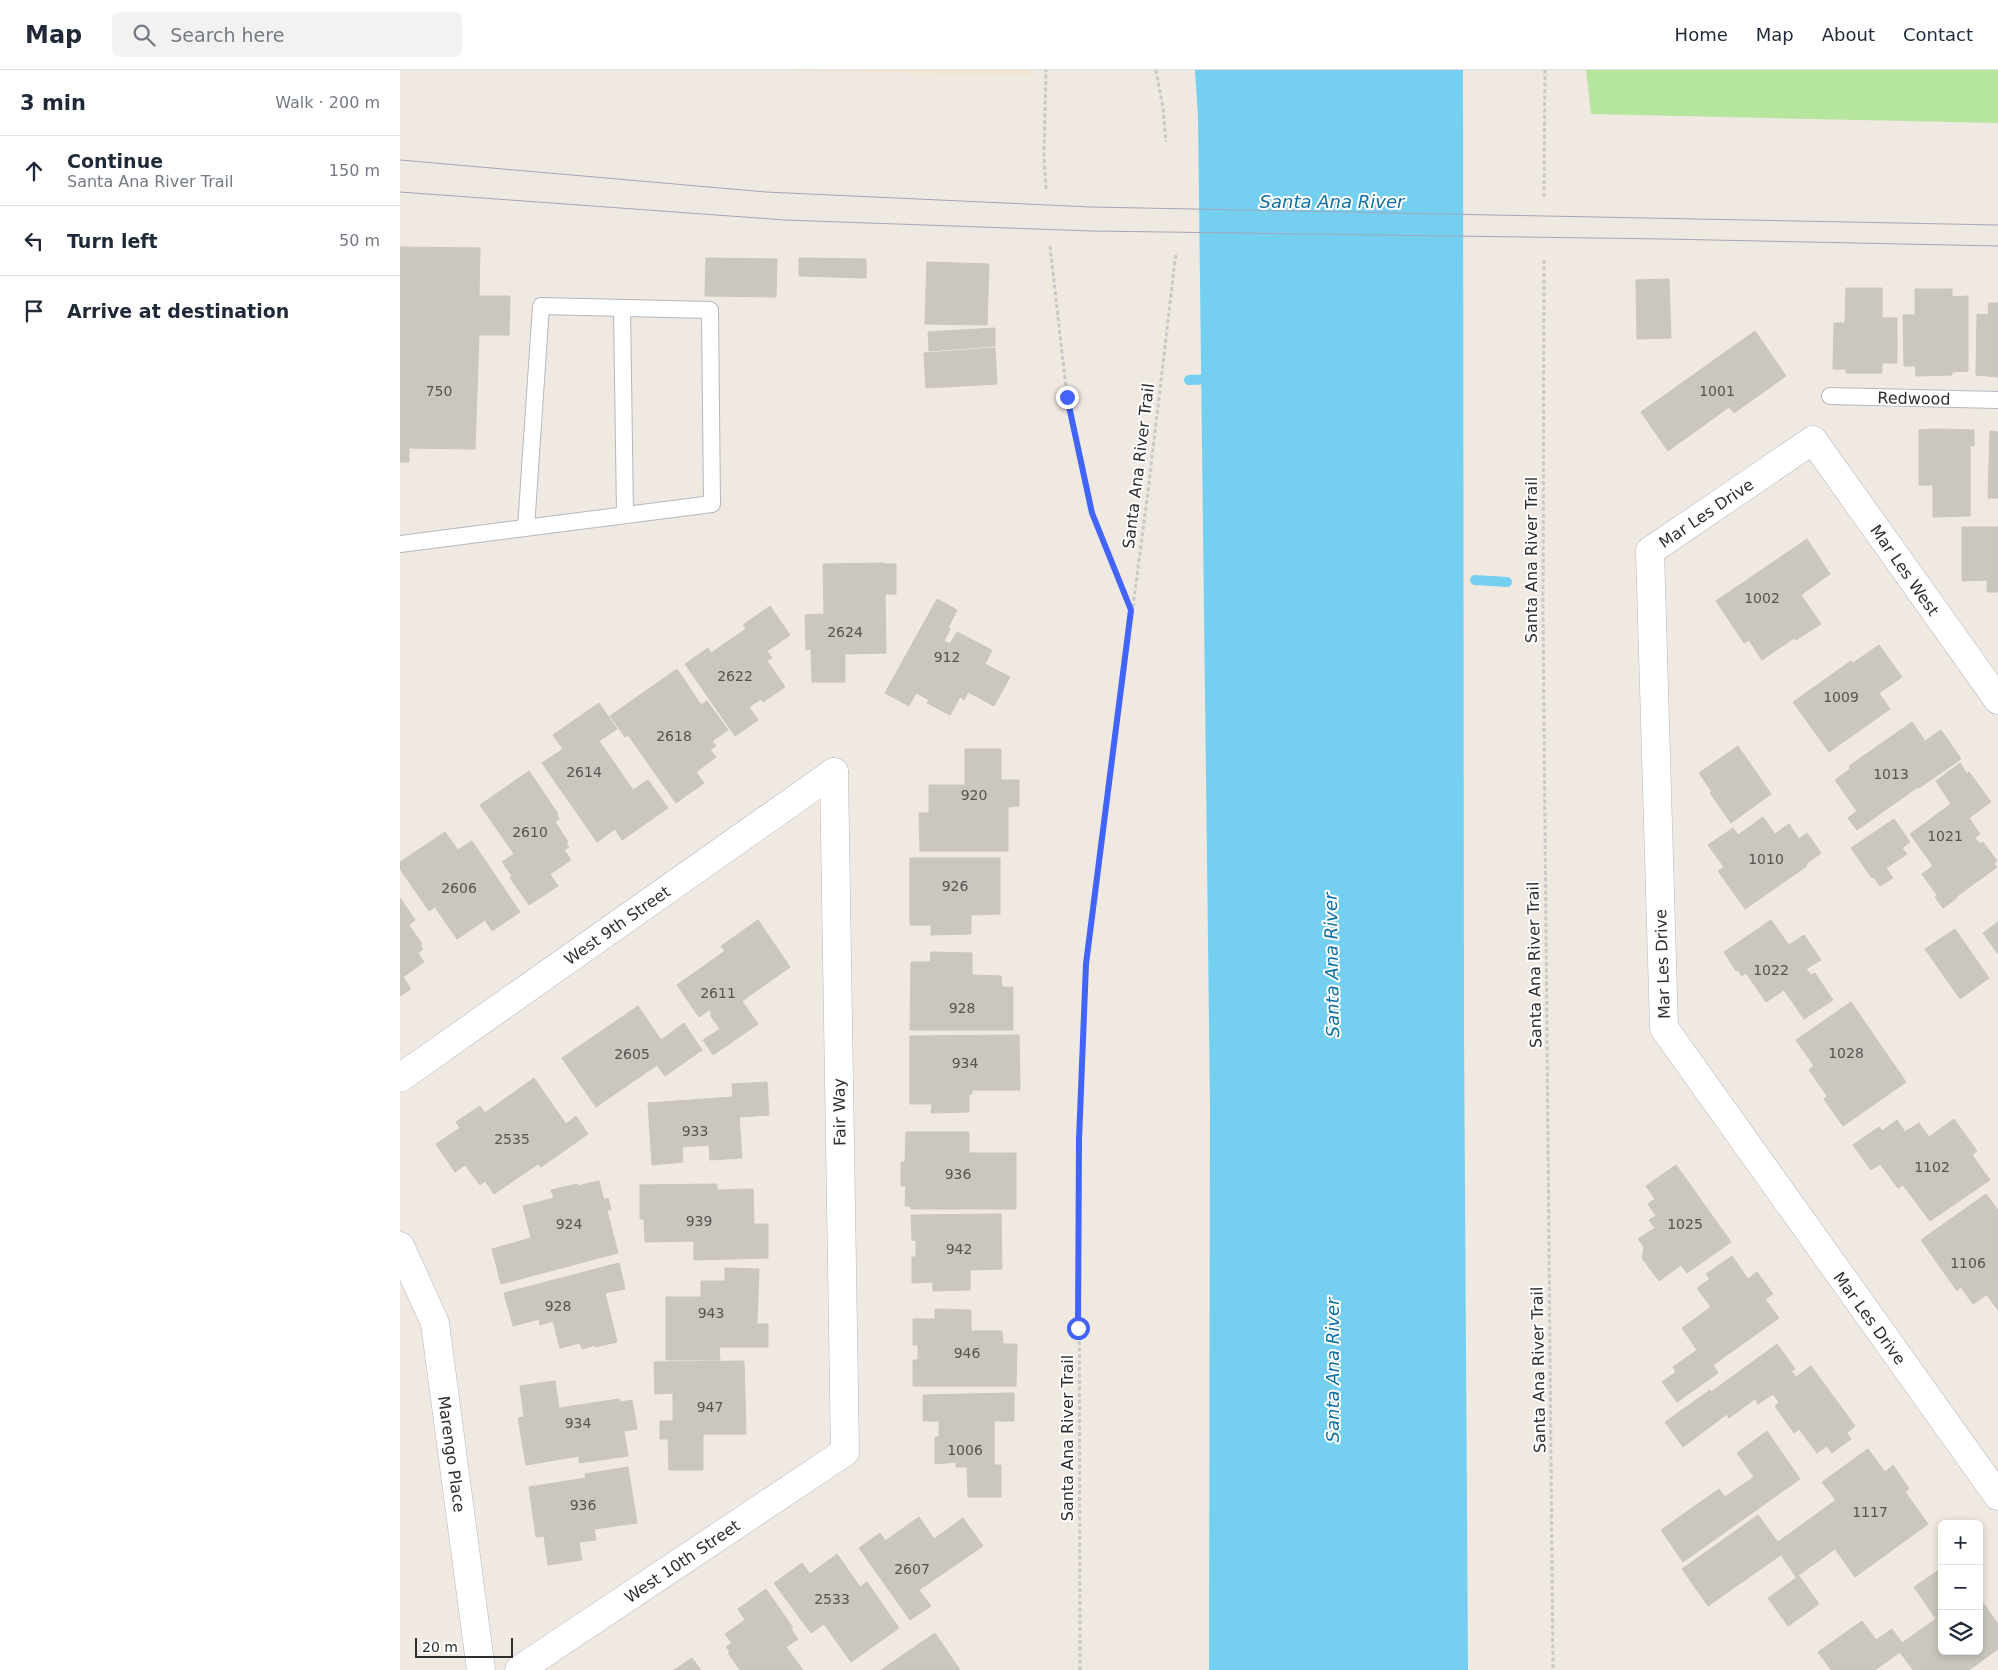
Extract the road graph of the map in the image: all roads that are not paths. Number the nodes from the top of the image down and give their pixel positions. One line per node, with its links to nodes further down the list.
1 (622, 308): 5 (lane); 5 (lane); 6 (lane)
2 (1830, 396): 3 (lane, Redwood)
3 (1998, 400)
4 (1813, 440): 8 (street, Mar Les West); 13 (street, Mar Les Drive)
5 (625, 515): 6 (lane)
6 (526, 528): 7 (lane)
7 (400, 544)
8 (1998, 700)
9 (834, 772): 10 (street, West 9th Street); 12 (street, Fair Way)
10 (400, 1078)
11 (400, 1246): 14 (street, Marengo Place)
12 (845, 1452): 15 (street, West 10th Street)
13 (1998, 1496)
14 (481, 1670)
15 (519, 1670)

